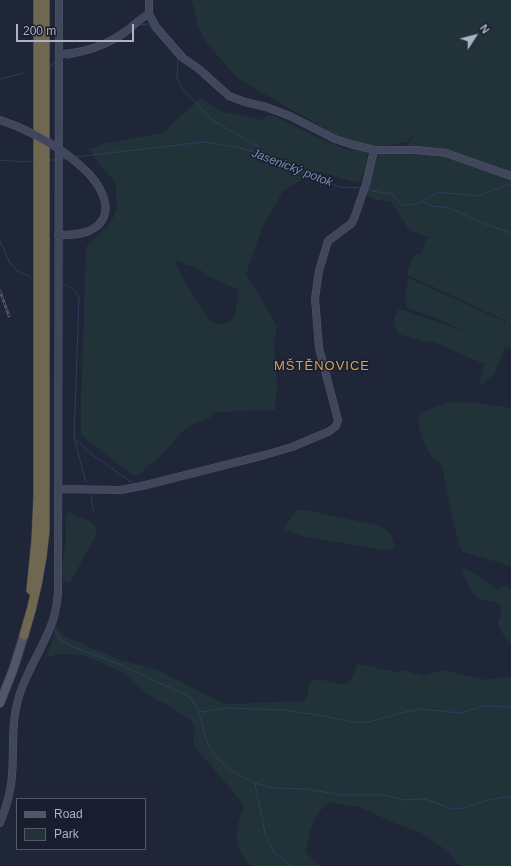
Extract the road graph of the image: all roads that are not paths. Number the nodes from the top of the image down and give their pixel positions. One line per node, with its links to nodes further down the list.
1 (38, 0): 12 (highway)
2 (45, 0): 12 (highway)
3 (59, 0): 6 (street)
4 (150, 0): 5 (street)
5 (149, 14): 6 (street); 8 (street)
6 (59, 54): 10 (street)
7 (0, 120): 10 (street, bridge)
8 (374, 150): 9 (street); 11 (street)
9 (511, 176)
10 (58, 235): 11 (street)
11 (58, 489): 14 (street)
12 (24, 635): 13 (main road)
13 (0, 703)
14 (0, 823)

